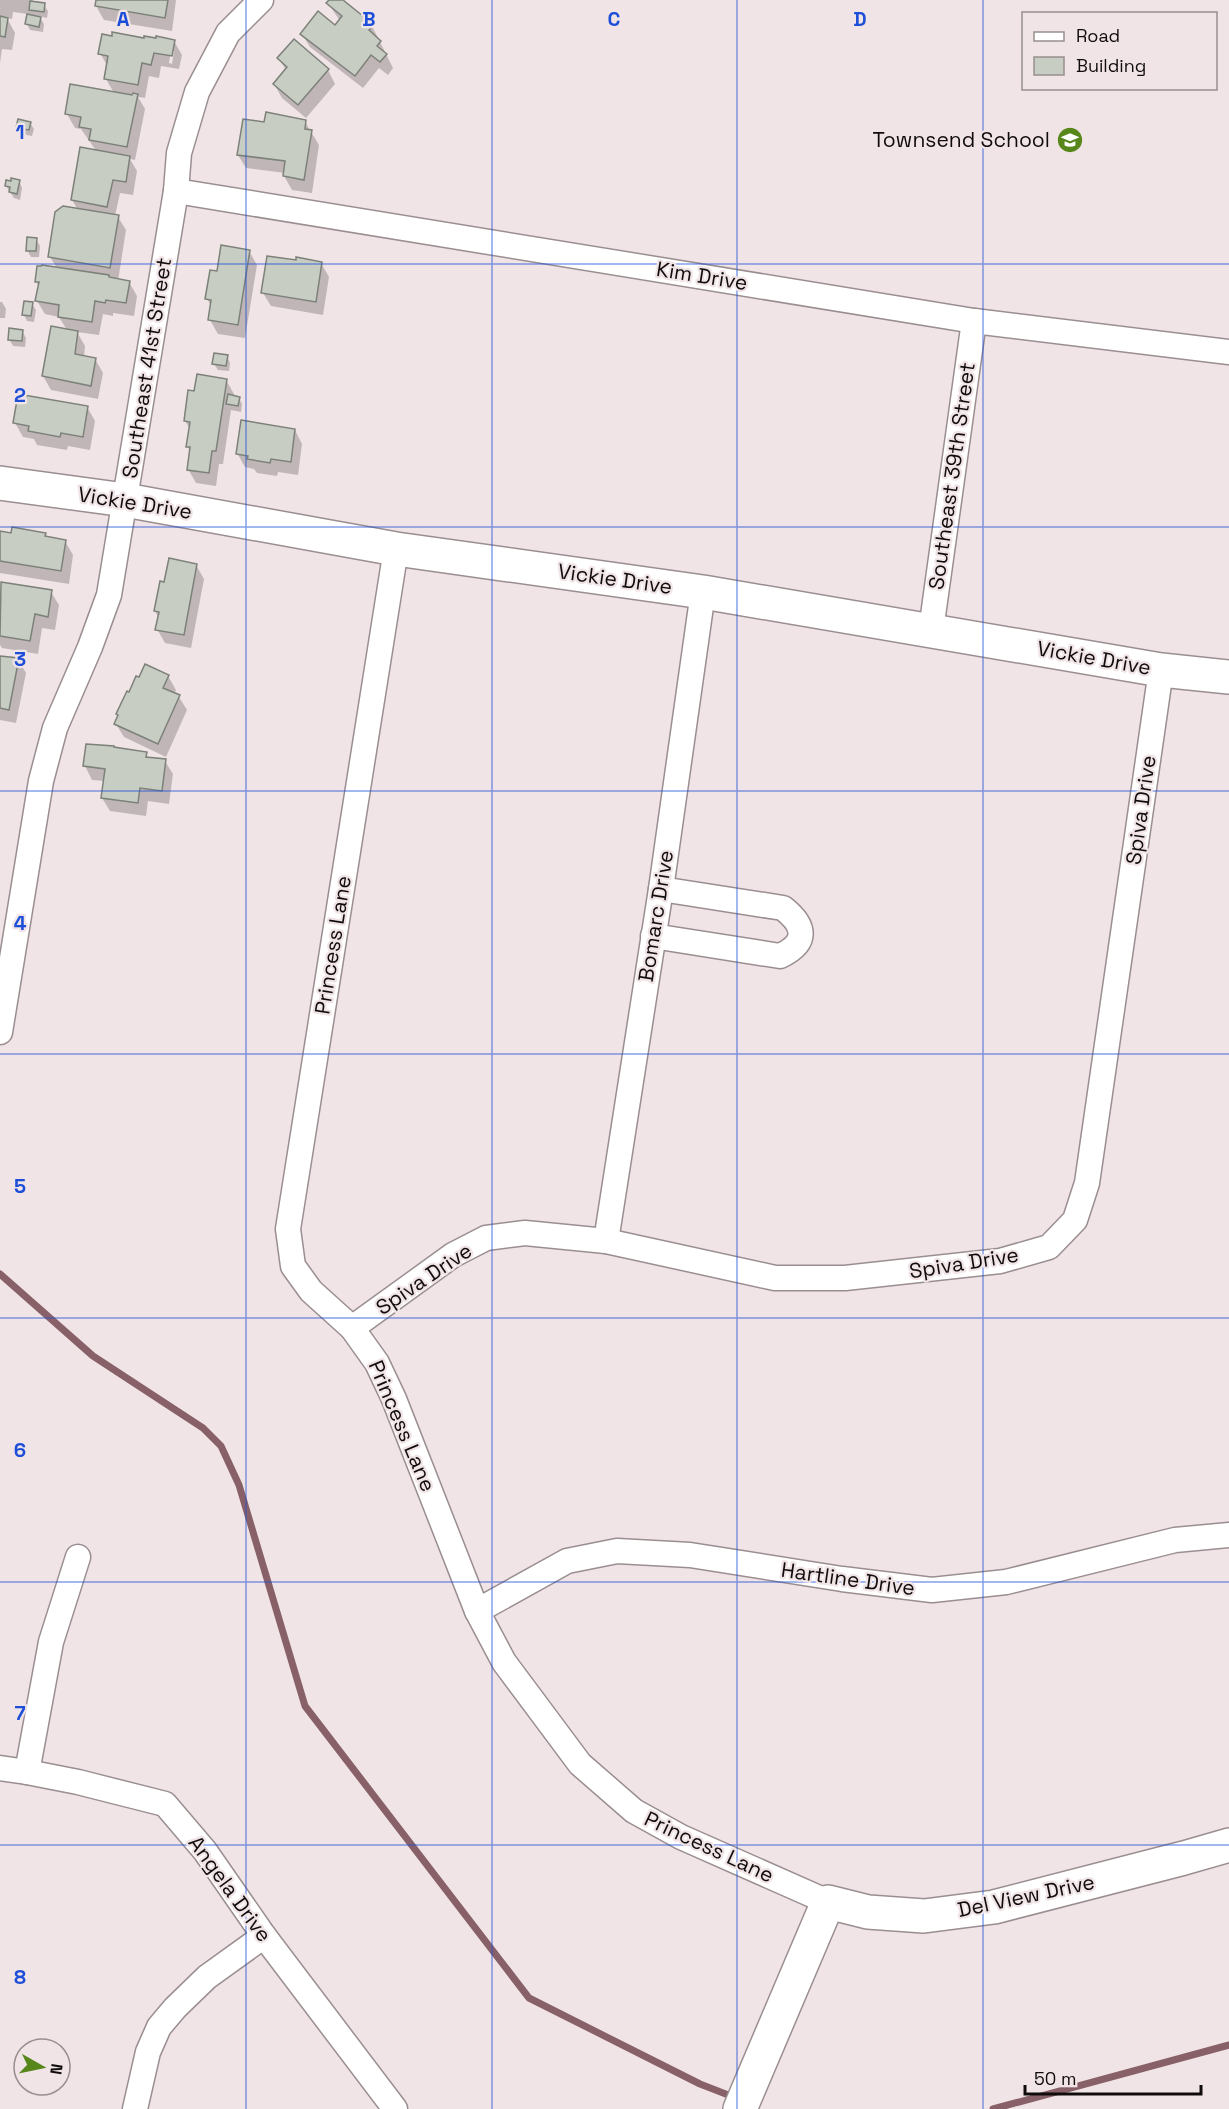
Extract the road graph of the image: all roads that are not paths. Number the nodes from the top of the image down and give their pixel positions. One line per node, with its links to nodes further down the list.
1 (258, 1): 2 (street, Southeast 41st Street)
2 (176, 191): 3 (street, Kim Drive); 6 (street, Southeast 41st Street)
3 (974, 321): 4 (street, Kim Drive); 9 (street, Southeast 39th Street)
4 (1229, 352)
5 (0, 483): 6 (street, Vickie Drive)
6 (125, 500): 7 (street, Vickie Drive); 14 (street, Southeast 41st Street)
7 (396, 549): 8 (street, Vickie Drive); 16 (street, Princess Lane)
8 (703, 592): 9 (street, Vickie Drive); 12 (street, Bomarc Drive)
9 (931, 630): 10 (street, Vickie Drive)
10 (1161, 670): 11 (street, Vickie Drive); 15 (street, Spiva Drive)
11 (1229, 677)
12 (661, 889): 13 (street, Bomarc Drive); 13 (street)
13 (653, 936): 15 (street, Bomarc Drive)
14 (1, 1018)
15 (606, 1240): 16 (street, Spiva Drive)
16 (352, 1328): 19 (street, Princess Lane)
17 (1229, 1535): 19 (street, Hartline Drive)
18 (78, 1557): 21 (street)
19 (477, 1611): 23 (street, Princess Lane)
20 (0, 1768): 21 (street, Angela Drive)
21 (27, 1772): 24 (street, Angela Drive)
22 (1229, 1845): 23 (street, Del View Drive)
23 (828, 1902): 27 (street)
24 (264, 1936): 25 (street); 26 (street, Angela Drive)
25 (135, 2109)
26 (395, 2109)
27 (740, 2109)

